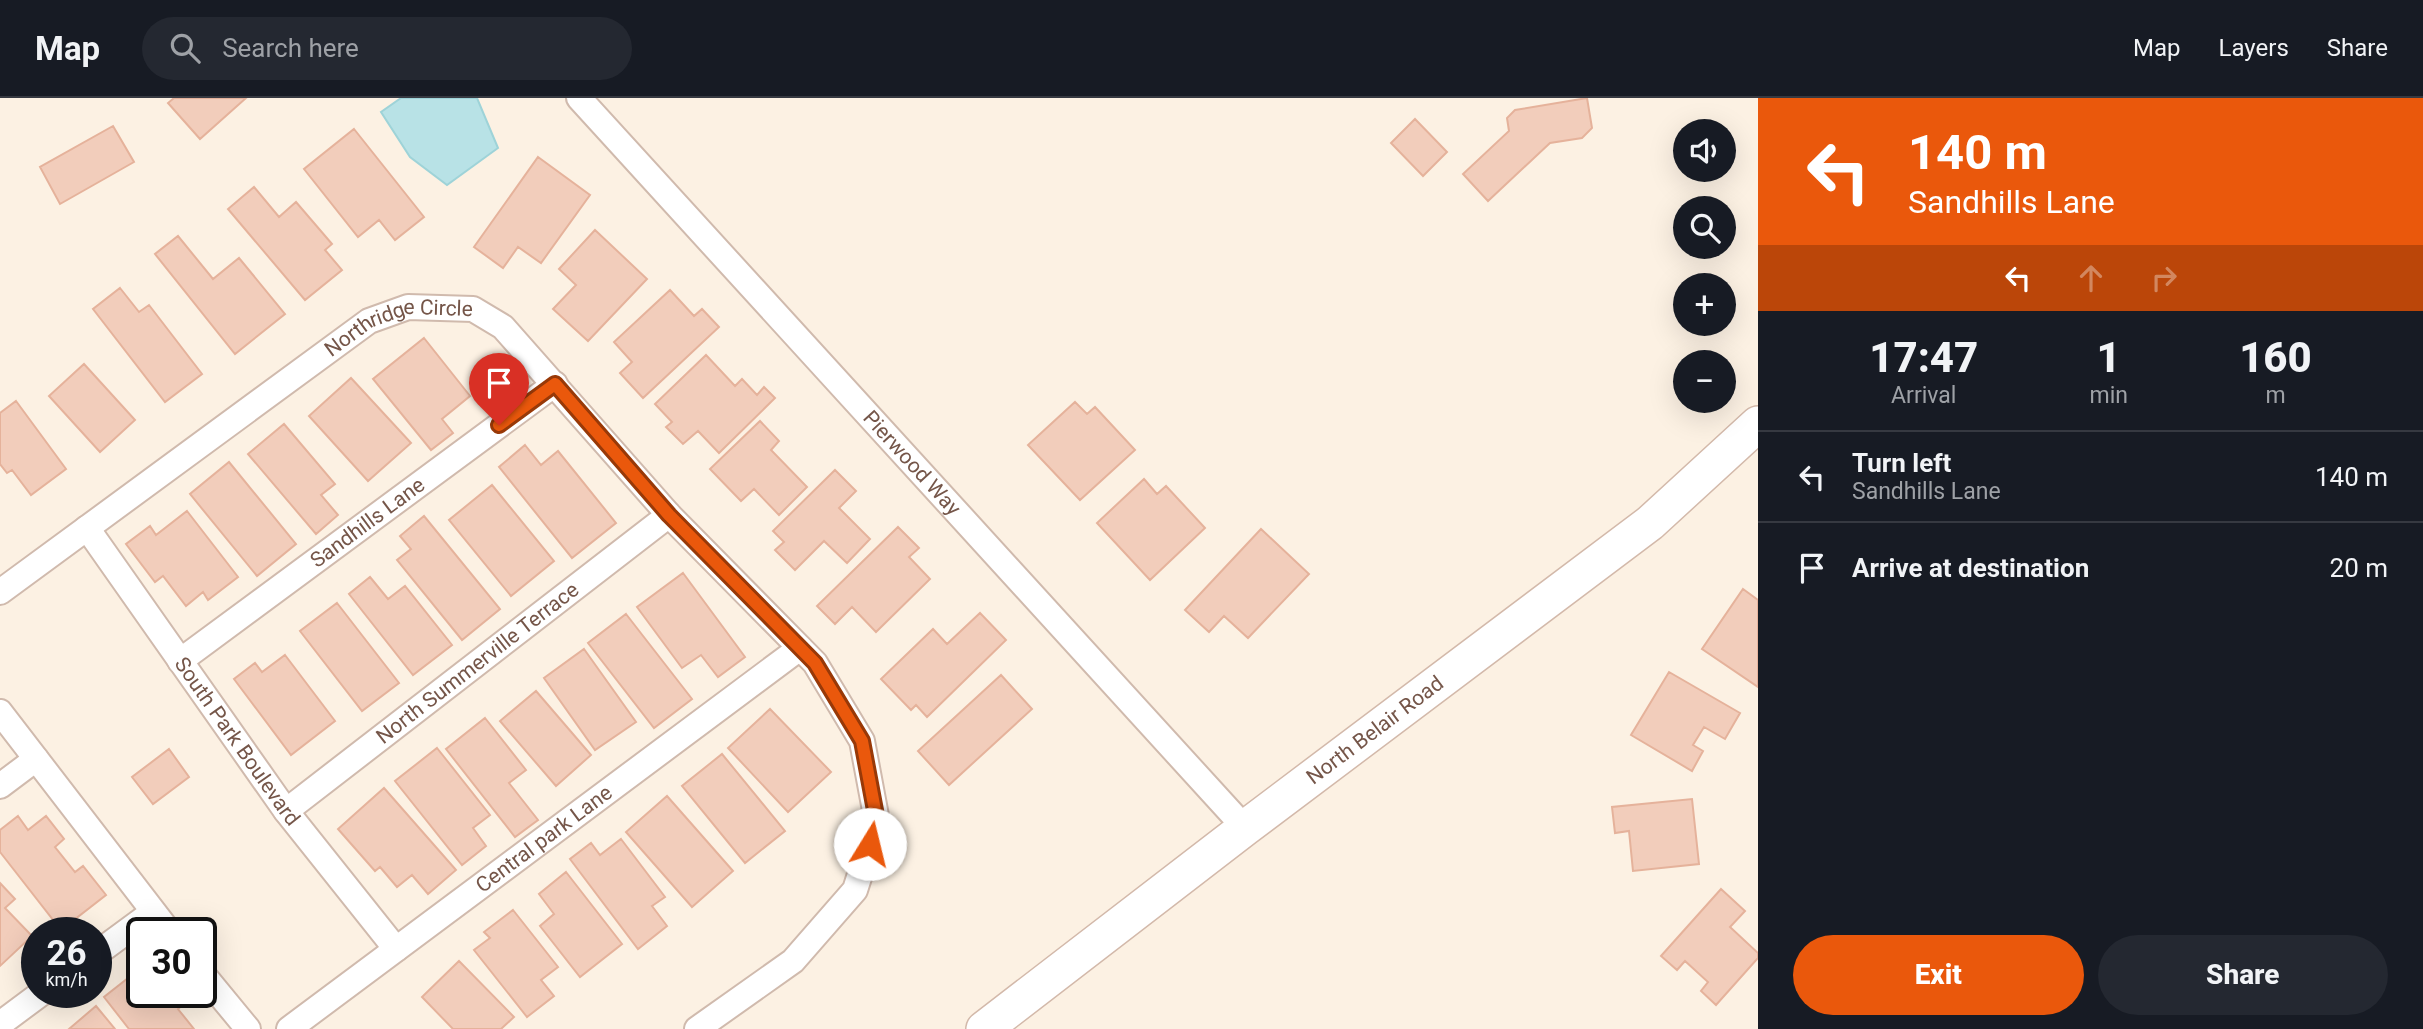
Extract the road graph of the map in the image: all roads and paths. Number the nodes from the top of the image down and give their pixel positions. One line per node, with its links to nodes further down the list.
1 (579, 98): 13 (street, Pierwood Way)
2 (555, 384): 4 (street, Northridge Circle); 5 (street, Northridge Circle); 8 (street, Sandhills Lane)
3 (1757, 427): 13 (street, North Belair Road)
4 (669, 515): 7 (street, Northridge Circle); 12 (street, North Summerville Terrace)
5 (87, 528): 6 (street, Northridge Circle); 8 (street, South Park Boulevard)
6 (0, 592)
7 (800, 648): 17 (street, Central park Lane); 23 (street, Northridge Circle)
8 (180, 661): 12 (street, South Park Boulevard)
9 (0, 712): 10 (street)
10 (36, 759): 11 (street); 14 (street)
11 (0, 786)
12 (286, 811): 17 (street, South Park Boulevard)
13 (1245, 828): 24 (street, North Belair Road)
14 (153, 912): 15 (street); 16 (street)
15 (157, 917)
16 (112, 942)
17 (396, 949): 22 (street, Central park Lane)
18 (217, 991): 21 (street)
19 (22, 1008): 20 (street)
20 (0, 1024)
21 (248, 1029)
22 (289, 1029)
23 (697, 1029)
24 (984, 1029)

